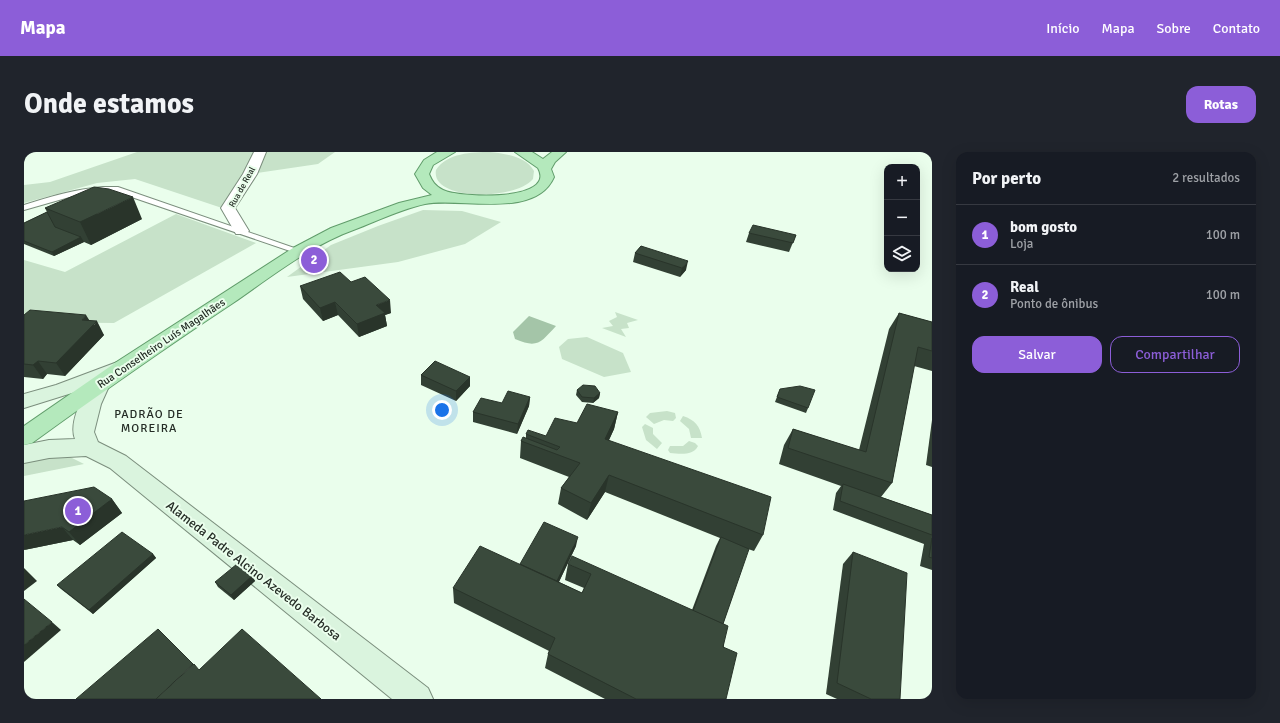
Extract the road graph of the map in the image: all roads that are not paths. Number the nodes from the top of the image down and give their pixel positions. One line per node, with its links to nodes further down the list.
1 (260, 152): 9 (street, Rua de Real)
2 (449, 152): 6 (main road)
3 (521, 152): 5 (main road)
4 (560, 152): 5 (main road)
5 (546, 167): 7 (main road)
6 (415, 185): 7 (main road); 10 (main road, Rua Conselheiro Luís Magalhães)
7 (456, 198): 10 (main road, Rua Conselheiro Luís Magalhães)
8 (24, 208): 9 (lane)
9 (241, 231): 10 (lane)
10 (299, 251): 11 (main road, Rua Conselheiro Luís Magalhães)
11 (125, 366): 12 (main road, Rua Conselheiro Luís Magalhães); 13 (main road)
12 (100, 384): 14 (main road, Rua Conselheiro Luís Magalhães); 15 (main road)
13 (24, 400)
14 (24, 437)
15 (89, 447): 16 (main road, Alameda Padre Alcino Azevedo Barbosa); 17 (main road, Alameda Padre Alcino Azevedo Barbosa)
16 (24, 454)
17 (417, 699)

